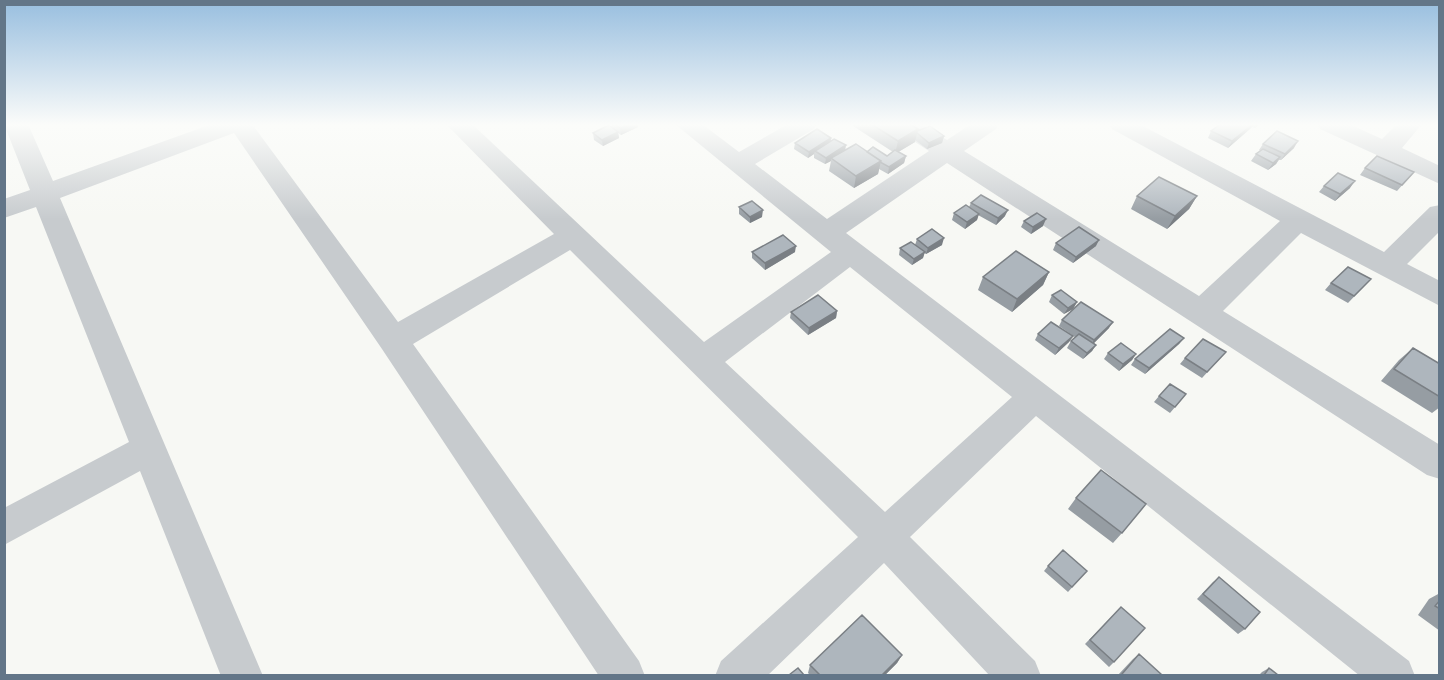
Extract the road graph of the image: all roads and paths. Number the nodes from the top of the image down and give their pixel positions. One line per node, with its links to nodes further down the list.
1 (29, 156): 13 (street)
2 (148, 156): 13 (street)
3 (262, 156): 22 (street)
4 (491, 156): 17 (street)
5 (728, 156): 11 (street)
6 (750, 156): 11 (street)
7 (943, 156): 18 (street)
8 (956, 156): 21 (street)
9 (1181, 156): 16 (street)
10 (1395, 156): 12 (street)
11 (738, 163): 18 (street)
12 (1440, 176)
13 (44, 194): 14 (street); 25 (street)
14 (4, 209)
15 (1440, 214): 19 (street)
16 (1299, 219): 19 (street); 21 (street)
17 (574, 235): 22 (street); 23 (street)
18 (839, 243): 23 (street); 24 (street)
19 (1387, 266): 20 (street)
20 (1440, 295)
21 (1201, 313): 26 (street)
22 (393, 340): 30 (street)
23 (702, 361): 28 (street)
24 (1035, 396): 28 (street); 33 (street)
25 (149, 449): 27 (street); 29 (street)
26 (1440, 464)
27 (4, 528)
28 (885, 538): 31 (street); 32 (street)
29 (242, 675)
30 (624, 675)
31 (736, 675)
32 (1020, 675)
33 (1394, 675)

